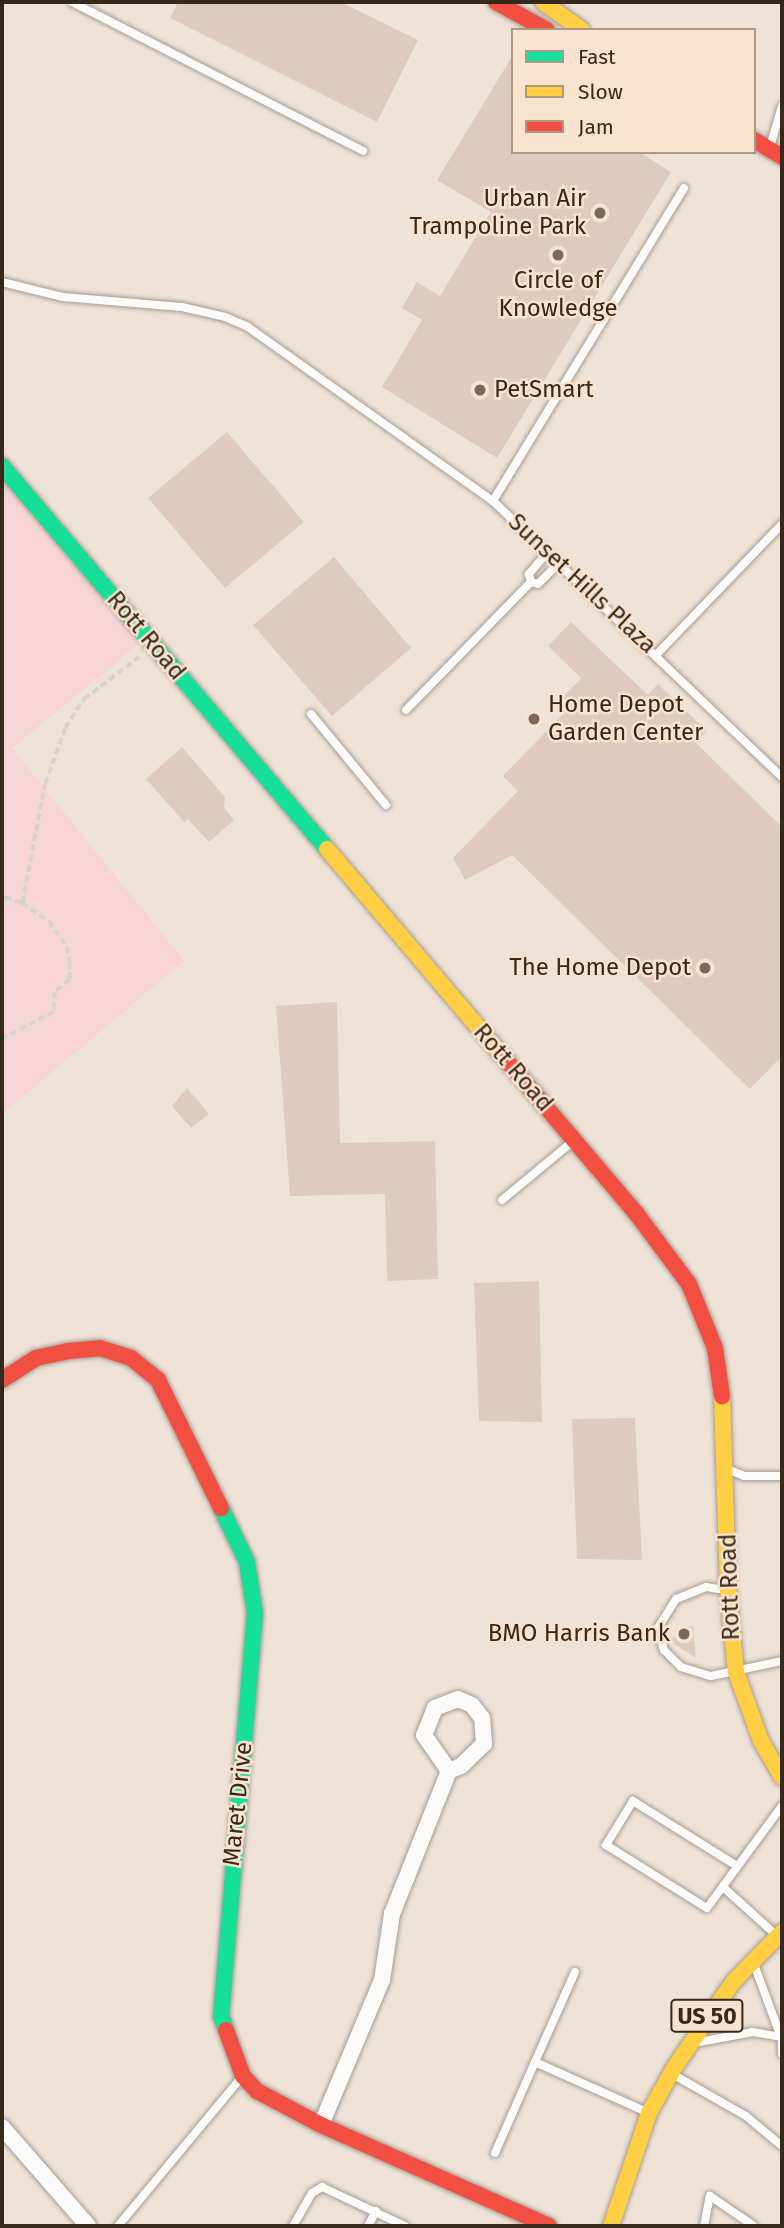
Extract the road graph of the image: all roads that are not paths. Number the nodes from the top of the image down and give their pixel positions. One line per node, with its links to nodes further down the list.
1 (72, 2): 9 (lane)
2 (496, 2): 4 (street)
3 (543, 2): 5 (street)
4 (543, 28)
5 (579, 28)
6 (782, 107): 8 (lane)
7 (756, 141): 8 (street)
8 (778, 149)
9 (363, 151)
10 (684, 188): 13 (lane, Sunset Hills Plaza)
11 (2, 282): 13 (lane)
12 (2, 466): 23 (street, Rott Road)
13 (493, 501): 15 (lane, Sunset Hills Plaza)
14 (782, 524): 18 (lane)
15 (547, 553): 16 (lane, Sunset Hills Plaza); 17 (lane)
16 (558, 564): 17 (lane); 18 (lane, Sunset Hills Plaza)
17 (531, 582): 19 (lane)
18 (657, 654): 21 (lane, Sunset Hills Plaza)
19 (406, 710)
20 (311, 714): 22 (lane)
21 (782, 777)
22 (386, 805)
23 (574, 1140): 24 (lane); 26 (street, Rott Road)
24 (502, 1200)
25 (2, 1380): 44 (street, Maret Drive)
26 (726, 1469): 27 (lane); 28 (street, Rott Road)
27 (782, 1476)
28 (728, 1590): 30 (street, Rott Road); 30 (lane)
29 (782, 1661): 30 (lane)
30 (736, 1672): 32 (street, Rott Road)
31 (449, 1771): 31 (street); 46 (street)
32 (782, 1777)
33 (782, 1806): 34 (lane)
34 (737, 1866): 35 (lane); 35 (lane)
35 (723, 1887): 36 (lane)
36 (780, 1934): 37 (street, US 50)
37 (753, 1961): 39 (lane); 40 (street, US 50)
38 (575, 1972): 42 (lane)
39 (782, 2037): 40 (lane); 41 (lane)
40 (689, 2044): 43 (street, US 50)
41 (782, 2054)
42 (535, 2062): 45 (lane); 49 (lane)
43 (672, 2073): 45 (street, US 50); 48 (lane)
44 (243, 2076): 46 (street); 52 (lane)
45 (649, 2113): 57 (street, US 50)
46 (321, 2125): 56 (street)
47 (2, 2127): 51 (street)
48 (782, 2146)
49 (495, 2153)
50 (376, 2211): 53 (lane); 54 (lane); 55 (lane)
51 (88, 2226)
52 (118, 2226)
53 (293, 2226)
54 (368, 2226)
55 (405, 2226)
56 (548, 2226)
57 (611, 2226)
58 (704, 2226): 59 (lane)
59 (754, 2226)

